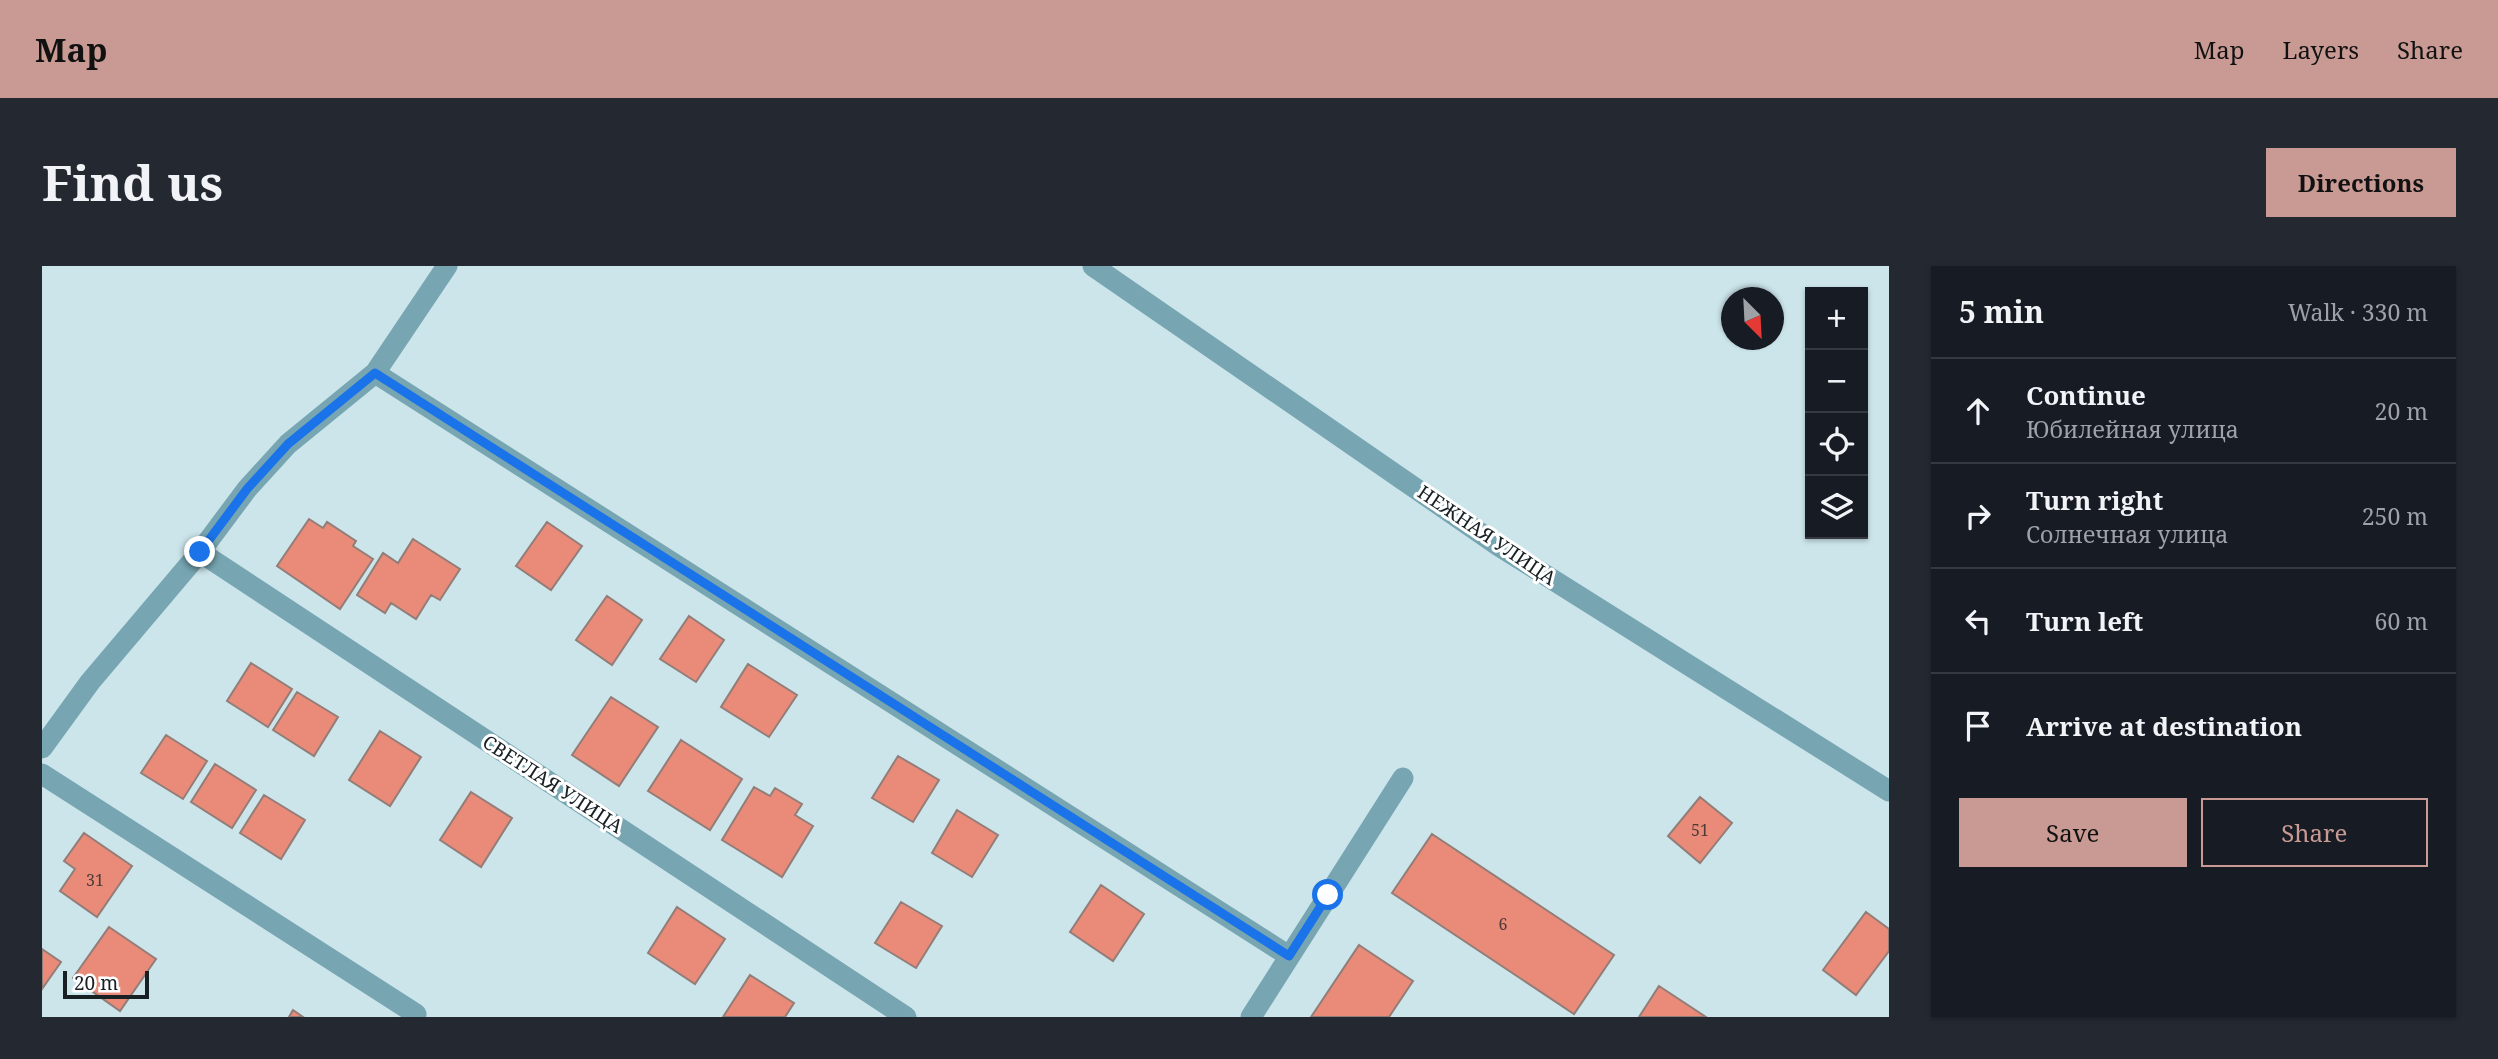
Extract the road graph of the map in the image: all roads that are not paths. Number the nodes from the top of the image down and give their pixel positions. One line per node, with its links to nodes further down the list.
1 (447, 266): 3 (street)
2 (1093, 266): 8 (street, НЕЖНАЯ УЛИЦА)
3 (375, 373): 4 (street); 9 (street)
4 (200, 552): 5 (street); 11 (street, СВЕТЛАЯ УЛИЦА)
5 (42, 748)
6 (42, 774): 10 (street)
7 (1403, 778): 9 (street)
8 (1889, 791)
9 (1289, 956): 12 (street)
10 (416, 1014)
11 (906, 1017)
12 (1251, 1017)

